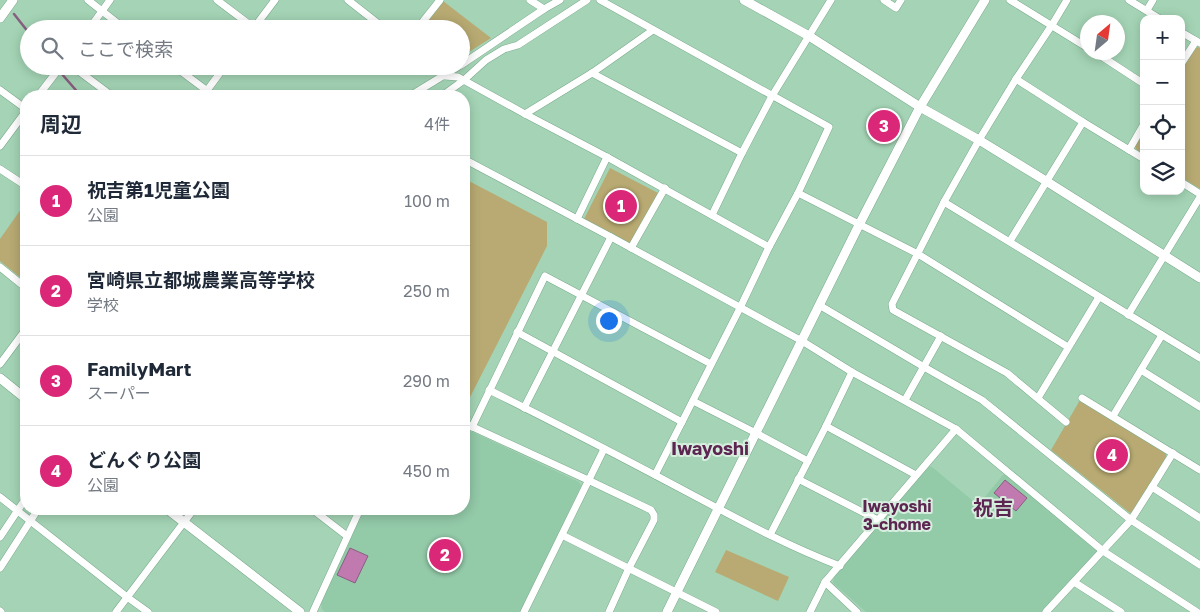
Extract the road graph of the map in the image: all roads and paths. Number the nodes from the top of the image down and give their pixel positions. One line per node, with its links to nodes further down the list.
1 (14, 0): 25 (street)
2 (88, 0): 23 (street)
3 (110, 0): 23 (street)
4 (217, 0): 28 (street)
5 (275, 0): 29 (street)
6 (348, 0): 30 (street)
7 (440, 0): 31 (street)
8 (530, 0): 21 (street)
9 (560, 0): 21 (street)
10 (587, 0): 46 (street)
11 (600, 0): 33 (street)
12 (744, 0): 35 (street)
13 (831, 0): 35 (street)
14 (884, 0): 15 (street)
15 (901, 0)
16 (985, 0): 61 (street)
17 (1010, 0): 32 (street)
18 (1067, 0): 32 (street)
19 (1129, 0): 22 (street)
20 (1153, 0): 22 (street)
21 (544, 9): 38 (street)
22 (1147, 10): 24 (street)
23 (102, 11): 26 (street); 27 (street)
24 (1154, 15)
25 (0, 18)
26 (95, 20)
27 (114, 20)
28 (243, 20)
29 (259, 20)
30 (373, 20)
31 (424, 20)
32 (1052, 25): 37 (street); 49 (street)
33 (652, 30): 41 (street); 59 (street)
34 (1185, 34): 36 (street)
35 (809, 36): 59 (street); 61 (street)
36 (1198, 42): 40 (street)
37 (1080, 43)
38 (470, 58)
39 (1107, 60): 51 (street)
40 (1184, 60)
41 (592, 72): 62 (street); 69 (street)
42 (54, 75): 53 (street)
43 (84, 75): 54 (street)
44 (184, 75): 55 (street)
45 (219, 75): 56 (street)
46 (470, 75)
47 (470, 75): 50 (street)
48 (444, 76): 50 (street); 57 (street)
49 (1016, 78): 64 (street); 66 (street)
50 (464, 80): 58 (street); 62 (street)
51 (1140, 81)
52 (0, 90): 60 (street)
53 (43, 90)
54 (104, 90)
55 (201, 90)
56 (208, 90)
57 (420, 90)
58 (450, 90)
59 (772, 96): 69 (street); 78 (street)
60 (20, 105)
61 (920, 107): 66 (street); 83 (street)
62 (525, 114): 70 (street)
63 (20, 118): 67 (street)
64 (1083, 122): 68 (street); 74 (street)
65 (1140, 131): 68 (street)
66 (979, 140): 74 (street); 80 (street)
67 (0, 146)
68 (1129, 150): 71 (street)
69 (742, 153): 81 (street)
70 (607, 157): 77 (street); 82 (street)
71 (1140, 157)
72 (470, 162): 82 (street)
73 (0, 169): 75 (street)
74 (1046, 181): 85 (street); 89 (street)
75 (20, 182)
76 (1185, 185): 79 (street)
77 (665, 188): 81 (street); 87 (street)
78 (798, 193): 83 (street); 86 (street)
79 (1200, 195): 89 (street)
80 (944, 202): 85 (street); 88 (street)
81 (712, 215): 86 (street)
82 (577, 219): 84 (street)
83 (859, 224): 88 (street); 95 (street)
84 (611, 237): 87 (street); 93 (street)
85 (1010, 242): 94 (street)
86 (769, 247): 96 (street)
87 (631, 248): 96 (street)
88 (918, 254): 100 (street); 103 (street)
89 (1164, 256): 91 (street); 97 (street)
90 (0, 267): 92 (street)
91 (1200, 278)
92 (20, 283)
93 (582, 295): 98 (street); 104 (street); 107 (street)
94 (1099, 297): 97 (street); 103 (street)
95 (819, 305): 102 (street); 108 (street)
96 (740, 308): 102 (street); 107 (street)
97 (1128, 315): 99 (street)
98 (517, 332): 104 (street); 112 (street)
99 (1162, 335): 105 (street); 109 (street)
100 (941, 336): 108 (street); 114 (street)
101 (20, 337): 106 (street)
102 (802, 341): 110 (street); 126 (street)
103 (1068, 347): 114 (street)
104 (553, 352): 119 (street); 121 (street)
105 (1200, 358)
106 (0, 364)
107 (711, 364): 117 (street)
108 (924, 367): 116 (street); 149 (street)
109 (1141, 370): 118 (street); 120 (street)
110 (852, 372): 116 (street); 123 (street)
111 (0, 378): 113 (street)
112 (489, 390): 119 (street); 124 (street)
113 (20, 393)
114 (1038, 398): 122 (street)
115 (1082, 398): 120 (street)
116 (905, 400): 125 (street)
117 (693, 401): 121 (street); 126 (street)
118 (1200, 407)
119 (524, 408): 127 (street)
120 (1113, 416): 128 (street)
121 (682, 422): 131 (street)
122 (1066, 422)
123 (826, 426): 129 (street); 132 (street)
124 (472, 427): 134 (street)
125 (956, 429): 132 (street); 156 (street)
126 (756, 433): 129 (street); 138 (street)
127 (604, 448): 131 (street); 134 (street)
128 (1173, 453): 130 (street); 135 (street)
129 (808, 461): 133 (street)
130 (1200, 470)
131 (655, 475): 138 (street)
132 (916, 475): 148 (street)
133 (798, 479): 148 (street); 153 (street)
134 (588, 480): 152 (street); 160 (street)
135 (1152, 487): 147 (street); 149 (street)
136 (0, 497): 139 (street)
137 (20, 507): 139 (street)
138 (718, 508): 153 (street); 163 (street)
139 (17, 511): 140 (street); 155 (street)
140 (20, 513)
141 (23, 515): 150 (street)
142 (34, 515): 150 (street)
143 (174, 515): 151 (street)
144 (189, 515): 151 (street)
145 (320, 515): 154 (street)
146 (357, 515): 154 (street)
147 (1200, 518)
148 (878, 520): 158 (street)
149 (1131, 520): 156 (street); 157 (street)
150 (31, 521): 159 (street); 164 (street)
151 (184, 522): 164 (street); 167 (street)
152 (562, 535): 160 (street); 169 (street)
153 (770, 535): 158 (street)
154 (347, 536): 168 (street)
155 (0, 538)
156 (1103, 551): 162 (street); 177 (street)
157 (1200, 565)
158 (840, 566): 161 (street)
159 (0, 568)
160 (630, 568): 163 (street); 170 (street)
161 (825, 582): 173 (street); 174 (street)
162 (1074, 582): 175 (street); 176 (street)
163 (676, 592): 171 (street); 172 (street)
164 (127, 597): 165 (street); 166 (street)
165 (116, 612)
166 (148, 612)
167 (300, 612)
168 (313, 612)
169 (524, 612)
170 (609, 612)
171 (666, 612)
172 (716, 612)
173 (810, 612)
174 (857, 612)
175 (1046, 612)
176 (1122, 612)
177 (1197, 612)

